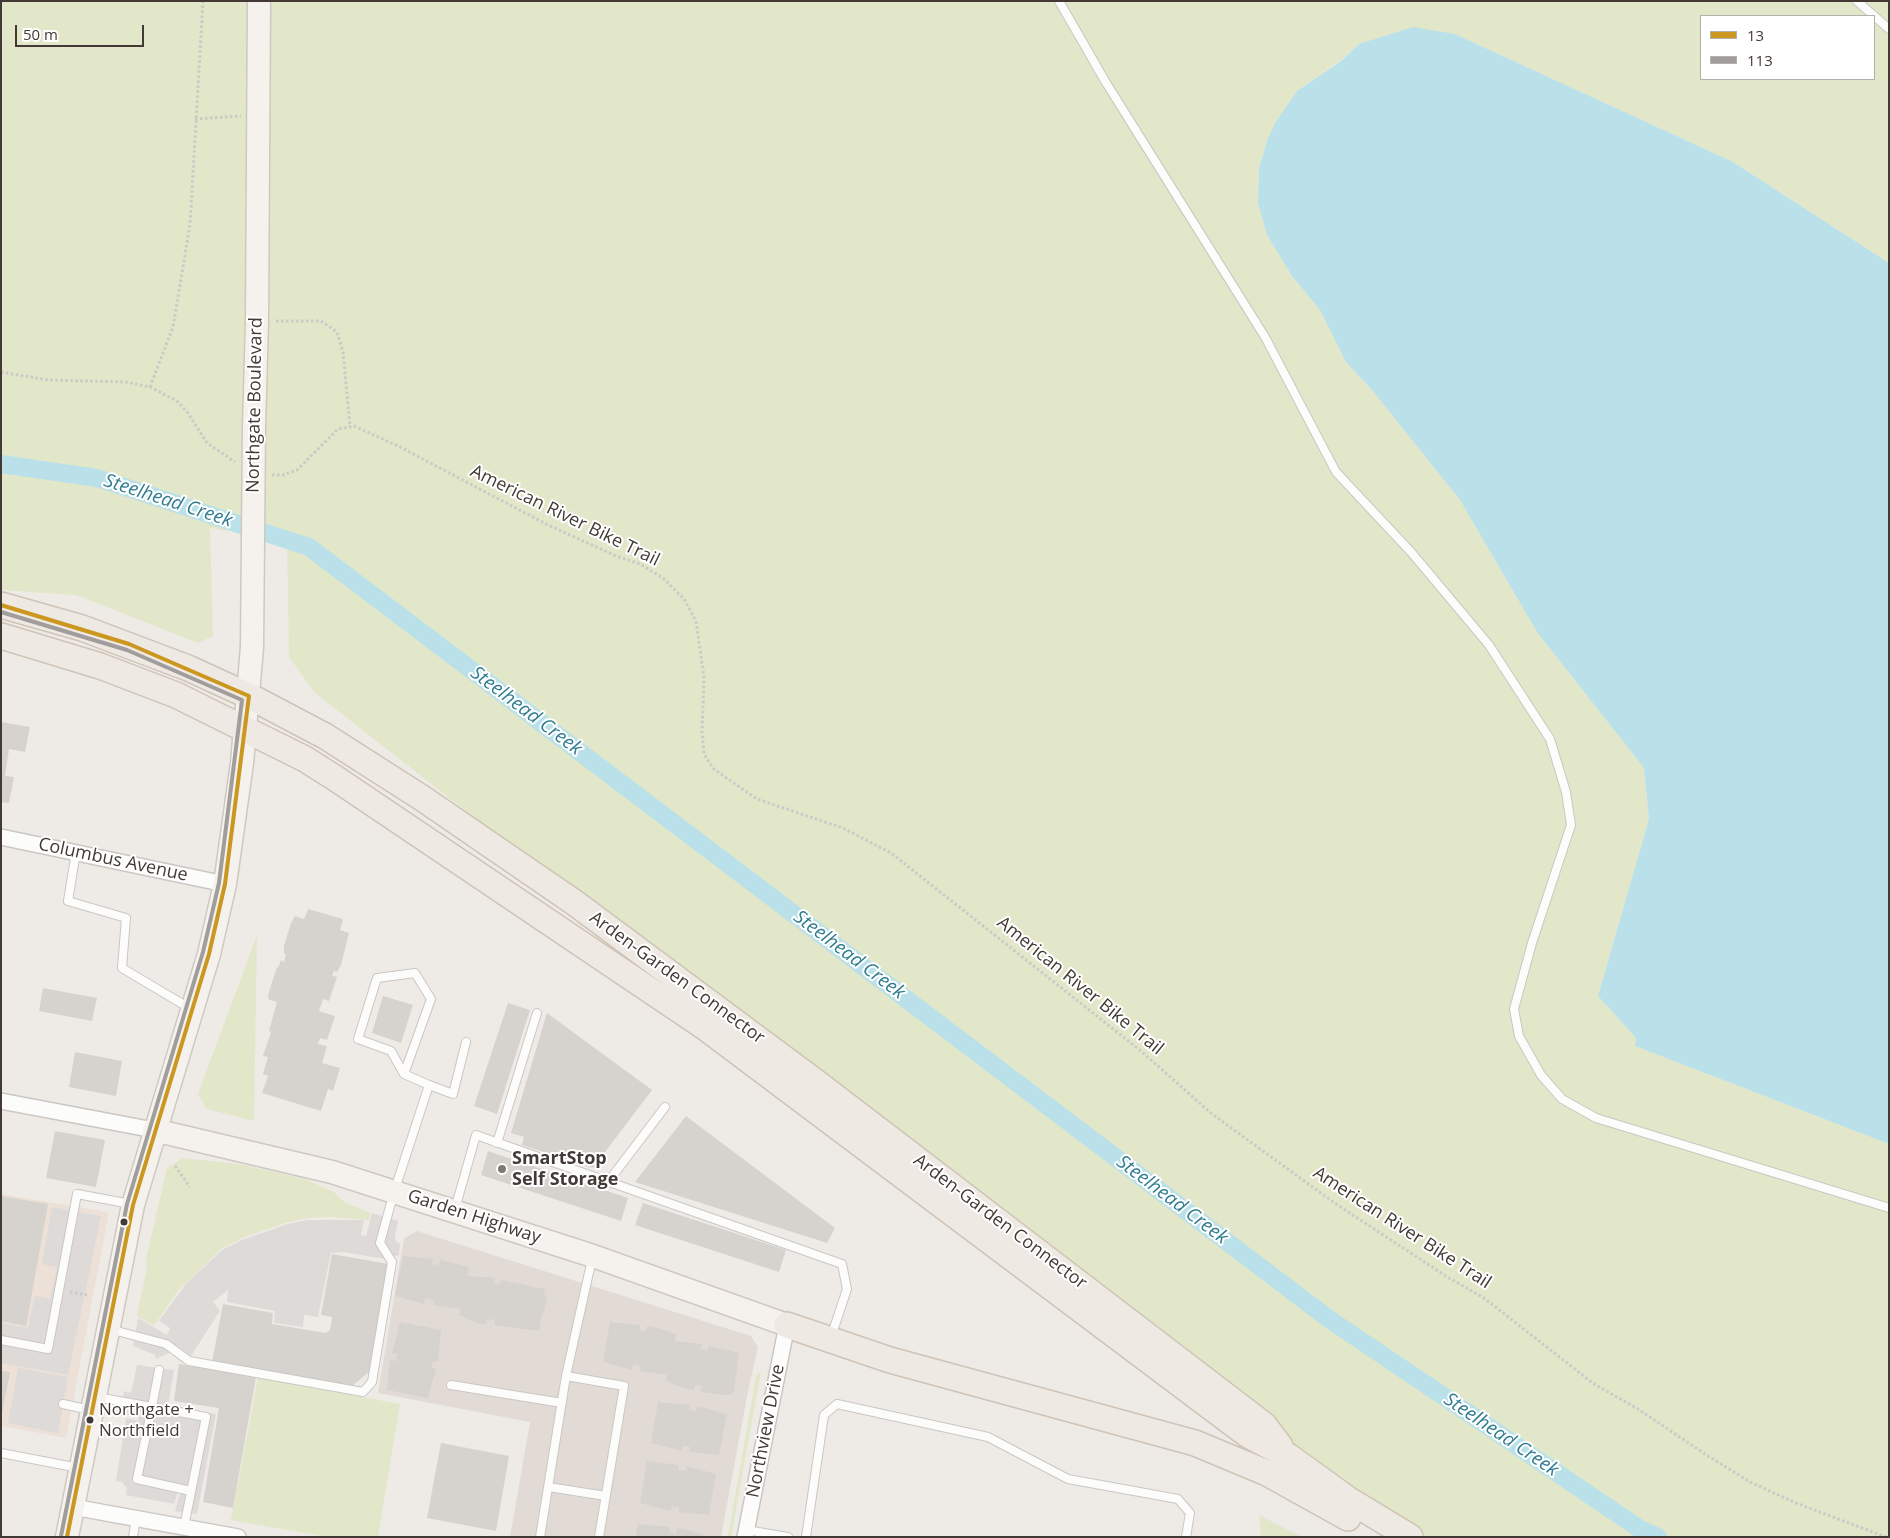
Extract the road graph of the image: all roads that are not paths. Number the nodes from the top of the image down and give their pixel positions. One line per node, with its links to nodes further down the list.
1 (259, 1): 9 (main road, Northgate Boulevard, bridge)
2 (1059, 1): 26 (lane)
3 (1857, 1): 4 (lane)
4 (1872, 15)
5 (1875, 17): 6 (lane)
6 (1889, 30)
7 (1, 605): 9 (main road, Arden-Garden Connector)
8 (1, 636): 10 (main road, Arden-Garden Connector)
9 (248, 696): 10 (main road, Northgate Boulevard); 41 (main road, Arden-Garden Connector)
10 (246, 729): 13 (main road, Northgate Boulevard); 41 (main road, Arden-Garden Connector)
11 (1, 837): 12 (street, Columbus Avenue)
12 (76, 852): 13 (street, Columbus Avenue); 14 (lane)
13 (225, 884): 14 (main road, Northgate Boulevard)
14 (192, 1010): 21 (main road, Northgate Boulevard)
15 (537, 1013): 22 (lane)
16 (466, 1042): 18 (lane)
17 (404, 1074): 17 (lane); 18 (lane)
18 (429, 1085): 24 (lane)
19 (1, 1101): 21 (street)
20 (665, 1107): 23 (lane)
21 (154, 1130): 24 (main road, Garden Highway); 25 (main road, Northgate Boulevard)
22 (497, 1143): 23 (lane); 27 (lane)
23 (608, 1182): 32 (lane)
24 (394, 1192): 27 (main road, Garden Highway); 30 (lane)
25 (133, 1205): 30 (main road, Northgate Boulevard); 31 (lane)
26 (1889, 1208)
27 (454, 1211): 28 (main road, Garden Highway)
28 (593, 1256): 29 (main road, Garden Highway); 34 (lane)
29 (788, 1325): 32 (main road); 49 (street, Northview Drive)
30 (108, 1328): 36 (main road, Northgate Boulevard)
31 (1, 1340)
32 (830, 1340): 51 (main road)
33 (160, 1370): 39 (lane)
34 (566, 1376): 37 (lane); 45 (lane)
35 (451, 1384): 37 (lane)
36 (94, 1403): 38 (lane); 39 (lane); 42 (main road, Northgate Boulevard)
37 (562, 1403): 43 (lane)
38 (63, 1404)
39 (152, 1407): 44 (lane); 44 (lane)
40 (1, 1453): 42 (lane)
41 (1288, 1456): 51 (main road, Arden-Garden Connector)
42 (81, 1468): 46 (main road, Northgate Boulevard)
43 (548, 1487): 45 (lane); 55 (lane)
44 (191, 1491): 48 (lane)
45 (606, 1496): 56 (lane)
46 (73, 1507): 47 (street); 52 (main road, Northgate Boulevard)
47 (136, 1518): 48 (street); 53 (lane)
48 (184, 1527): 50 (street)
49 (746, 1533): 57 (lane)
50 (219, 1535): 54 (street)
51 (1406, 1535)
52 (68, 1537)
53 (132, 1537)
54 (238, 1537)
55 (540, 1537)
56 (599, 1537)
57 (788, 1537)
58 (806, 1537): 59 (lane)
59 (1186, 1537)

